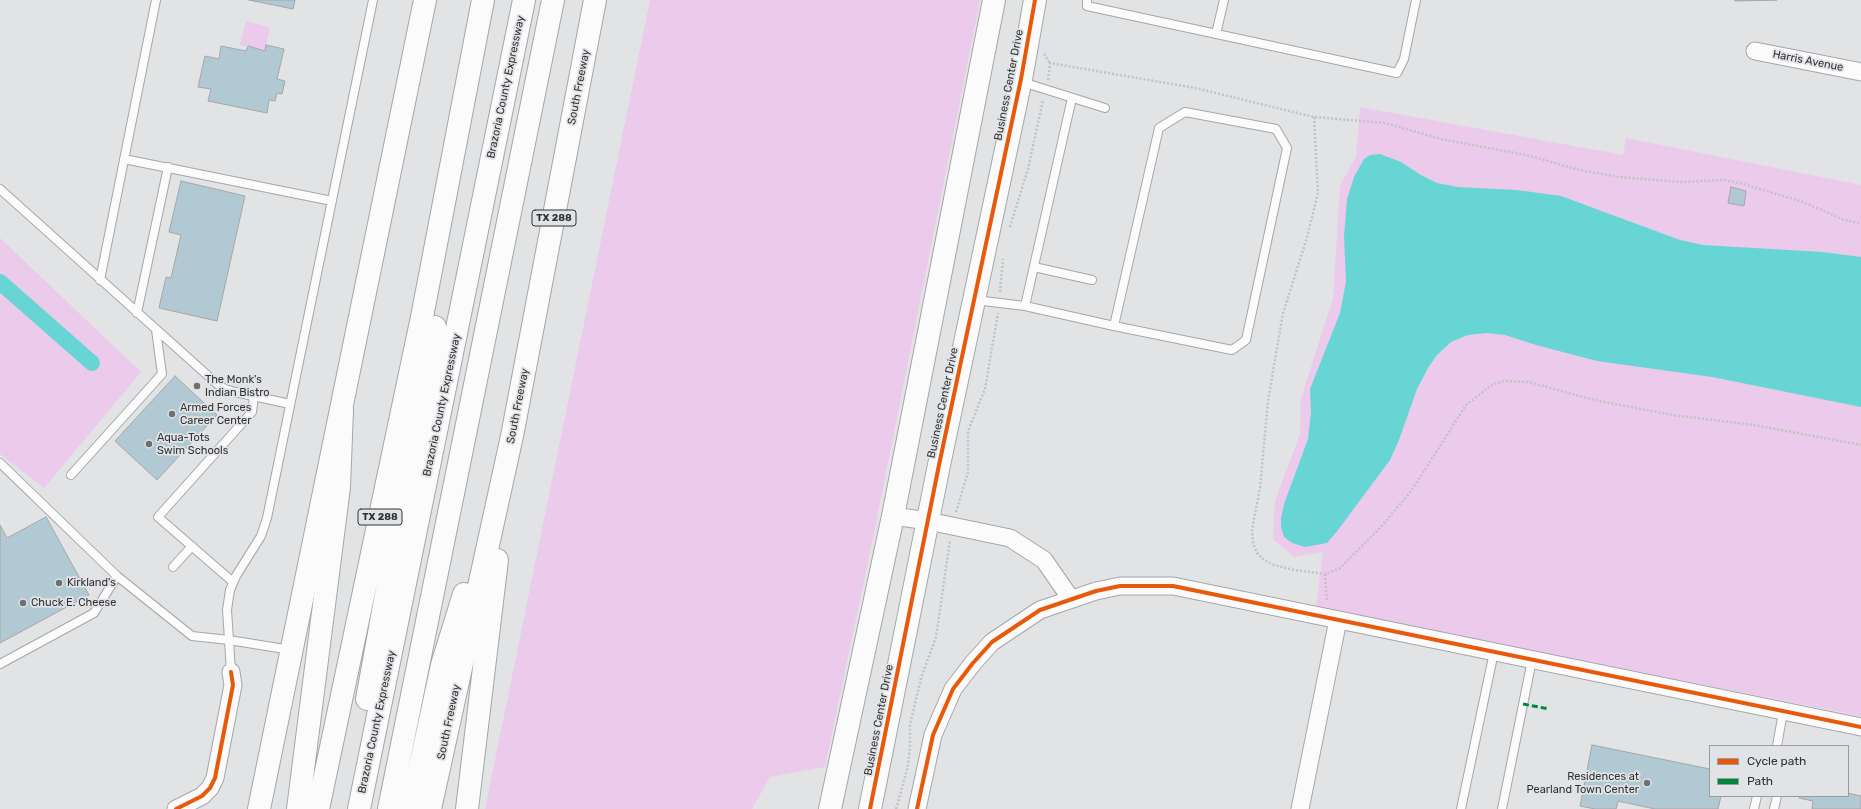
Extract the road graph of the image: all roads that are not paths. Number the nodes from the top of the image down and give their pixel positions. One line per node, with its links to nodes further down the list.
1 (154, 0): 19 (lane)
2 (373, 0): 22 (lane)
3 (425, 0): 34 (main road)
4 (483, 0): 23 (main road, TX 288)
5 (524, 0): 62 (main road, Brazoria County Expressway)
6 (552, 0): 63 (main road)
7 (595, 0): 35 (main road, South Freeway / TX 288)
8 (994, 0): 38 (main road)
9 (1035, 0): 16 (main road, Business Center Drive)
10 (1087, 0): 13 (lane)
11 (1224, 0): 13 (lane)
12 (1416, 0): 13 (lane)
13 (1216, 34)
14 (1755, 51): 15 (street, Harris Avenue)
15 (1861, 72)
16 (1020, 82): 17 (lane); 27 (main road, Business Center Drive)
17 (1072, 98): 18 (lane); 24 (lane)
18 (1105, 108)
19 (124, 158): 20 (lane); 25 (lane)
20 (168, 167): 22 (lane); 29 (lane)
21 (0, 189): 25 (lane)
22 (332, 201): 33 (lane)
23 (439, 226): 60 (main road, TX 288); 61 (main road)
24 (1034, 268): 26 (lane); 28 (lane)
25 (100, 280): 29 (lane)
26 (1092, 280)
27 (974, 300): 28 (lane); 39 (main road, Business Center Drive)
28 (1025, 306): 30 (lane)
29 (137, 313): 31 (lane)
30 (1114, 326): 30 (lane)
31 (156, 330): 32 (lane); 37 (lane)
32 (254, 396): 33 (lane); 40 (lane)
33 (290, 404): 43 (lane)
34 (342, 410): 47 (main road); 59 (main road)
35 (512, 436): 64 (main road); 65 (main road, South Freeway / TX 288); 66 (main road)
36 (0, 463): 42 (lane)
37 (71, 475)
38 (893, 516): 39 (street); 67 (main road)
39 (928, 521): 44 (street); 68 (main road, Business Center Drive)
40 (192, 546): 41 (lane); 43 (lane)
41 (173, 567)
42 (117, 576): 46 (lane); 50 (lane)
43 (233, 582): 46 (lane)
44 (1071, 599): 45 (street); 69 (street)
45 (1338, 620): 48 (street); 70 (street)
46 (229, 640): 47 (lane); 51 (lane)
47 (292, 650): 58 (main road)
48 (1494, 652): 49 (street); 71 (lane)
49 (1532, 660): 52 (street); 72 (lane)
50 (0, 664)
51 (231, 672): 57 (street)
52 (1784, 712): 53 (street); 54 (lane)
53 (1861, 727)
54 (1777, 745)
55 (1757, 797): 73 (lane)
56 (1777, 797): 74 (lane)
57 (176, 809)
58 (259, 809)
59 (298, 809)
60 (318, 809)
61 (345, 809)
62 (359, 809)
63 (389, 809)
64 (411, 809)
65 (430, 809)
66 (467, 809)
67 (830, 809)
68 (870, 809)
69 (917, 809)
70 (1300, 809)
71 (1461, 809)
72 (1502, 809)
73 (1754, 809)
74 (1774, 809)

